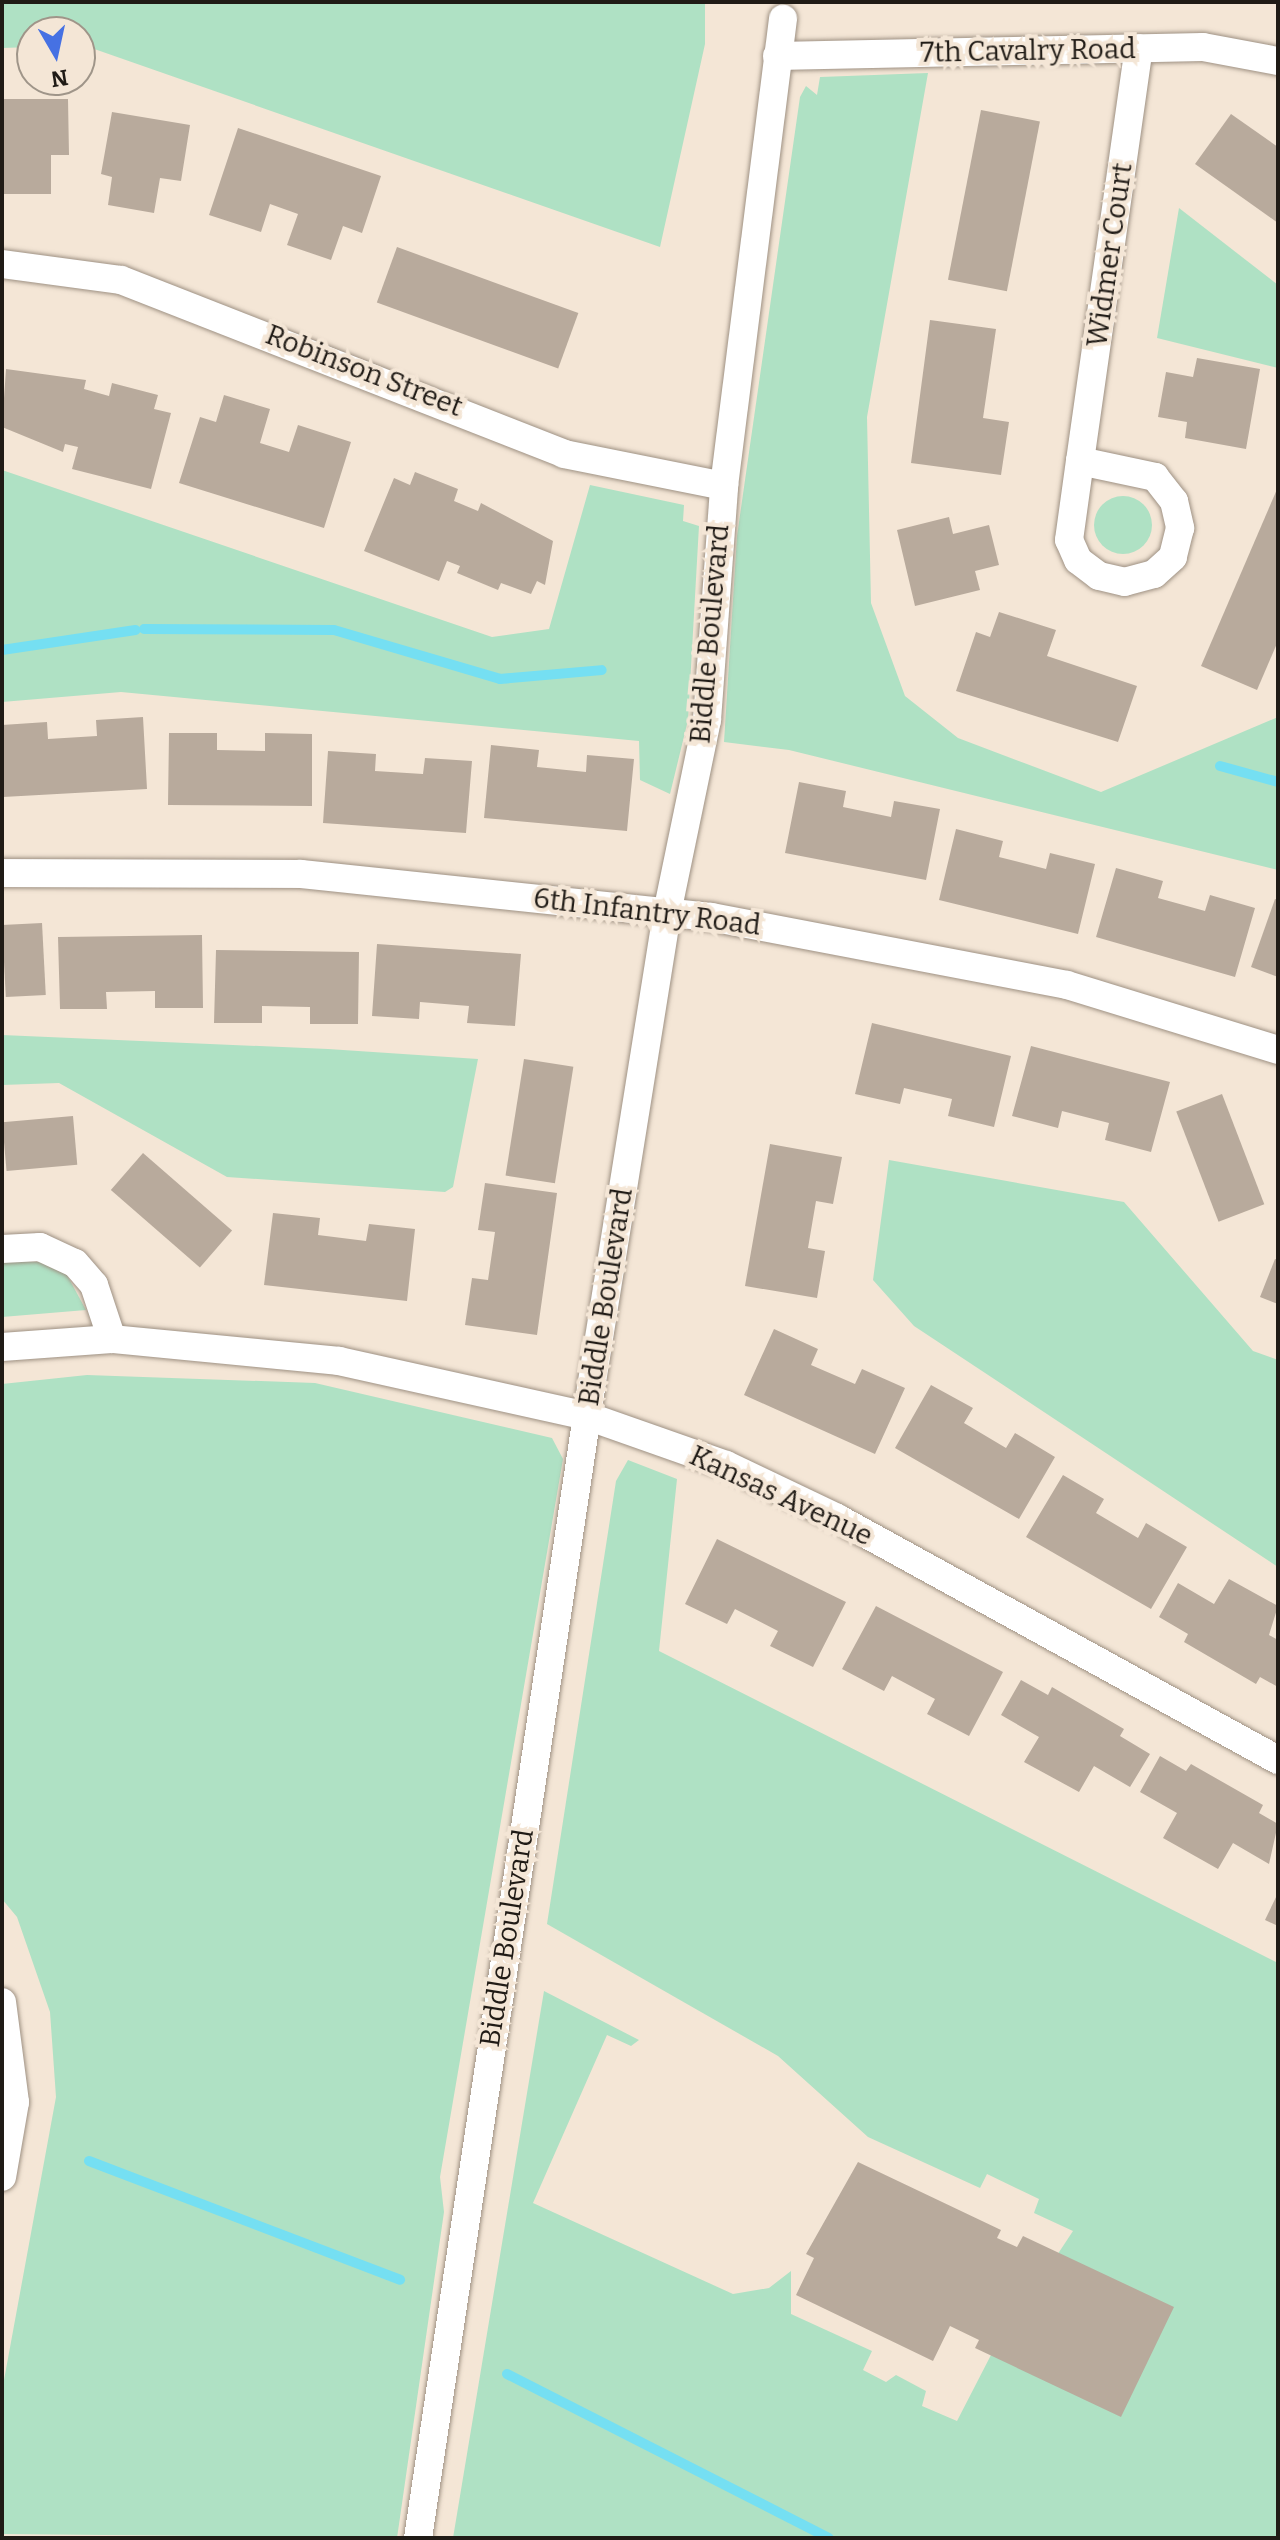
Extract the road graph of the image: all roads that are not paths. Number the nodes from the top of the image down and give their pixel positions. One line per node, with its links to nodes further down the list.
1 (783, 19): 3 (street, Biddle Boulevard)
2 (1139, 48): 3 (street, 7th Cavalry Road); 4 (street, 7th Cavalry Road); 6 (street, Widmer Court)
3 (777, 56): 7 (street, Biddle Boulevard)
4 (1278, 61)
5 (2, 264): 7 (street, Robinson Street)
6 (1080, 461): 6 (street, Widmer Court)
7 (724, 486): 9 (street, Biddle Boulevard)
8 (2, 873): 9 (street, 6th Infantry Road)
9 (667, 913): 10 (street, 6th Infantry Road); 14 (street, Biddle Boulevard)
10 (1278, 1050)
11 (2, 1249): 12 (street)
12 (112, 1339): 13 (street, Kansas Avenue); 14 (street, Kansas Avenue)
13 (2, 1347)
14 (587, 1416): 15 (street, Kansas Avenue); 18 (street, Biddle Boulevard)
15 (1278, 1760)
16 (2, 2002): 17 (street)
17 (2, 2177)
18 (418, 2538)

